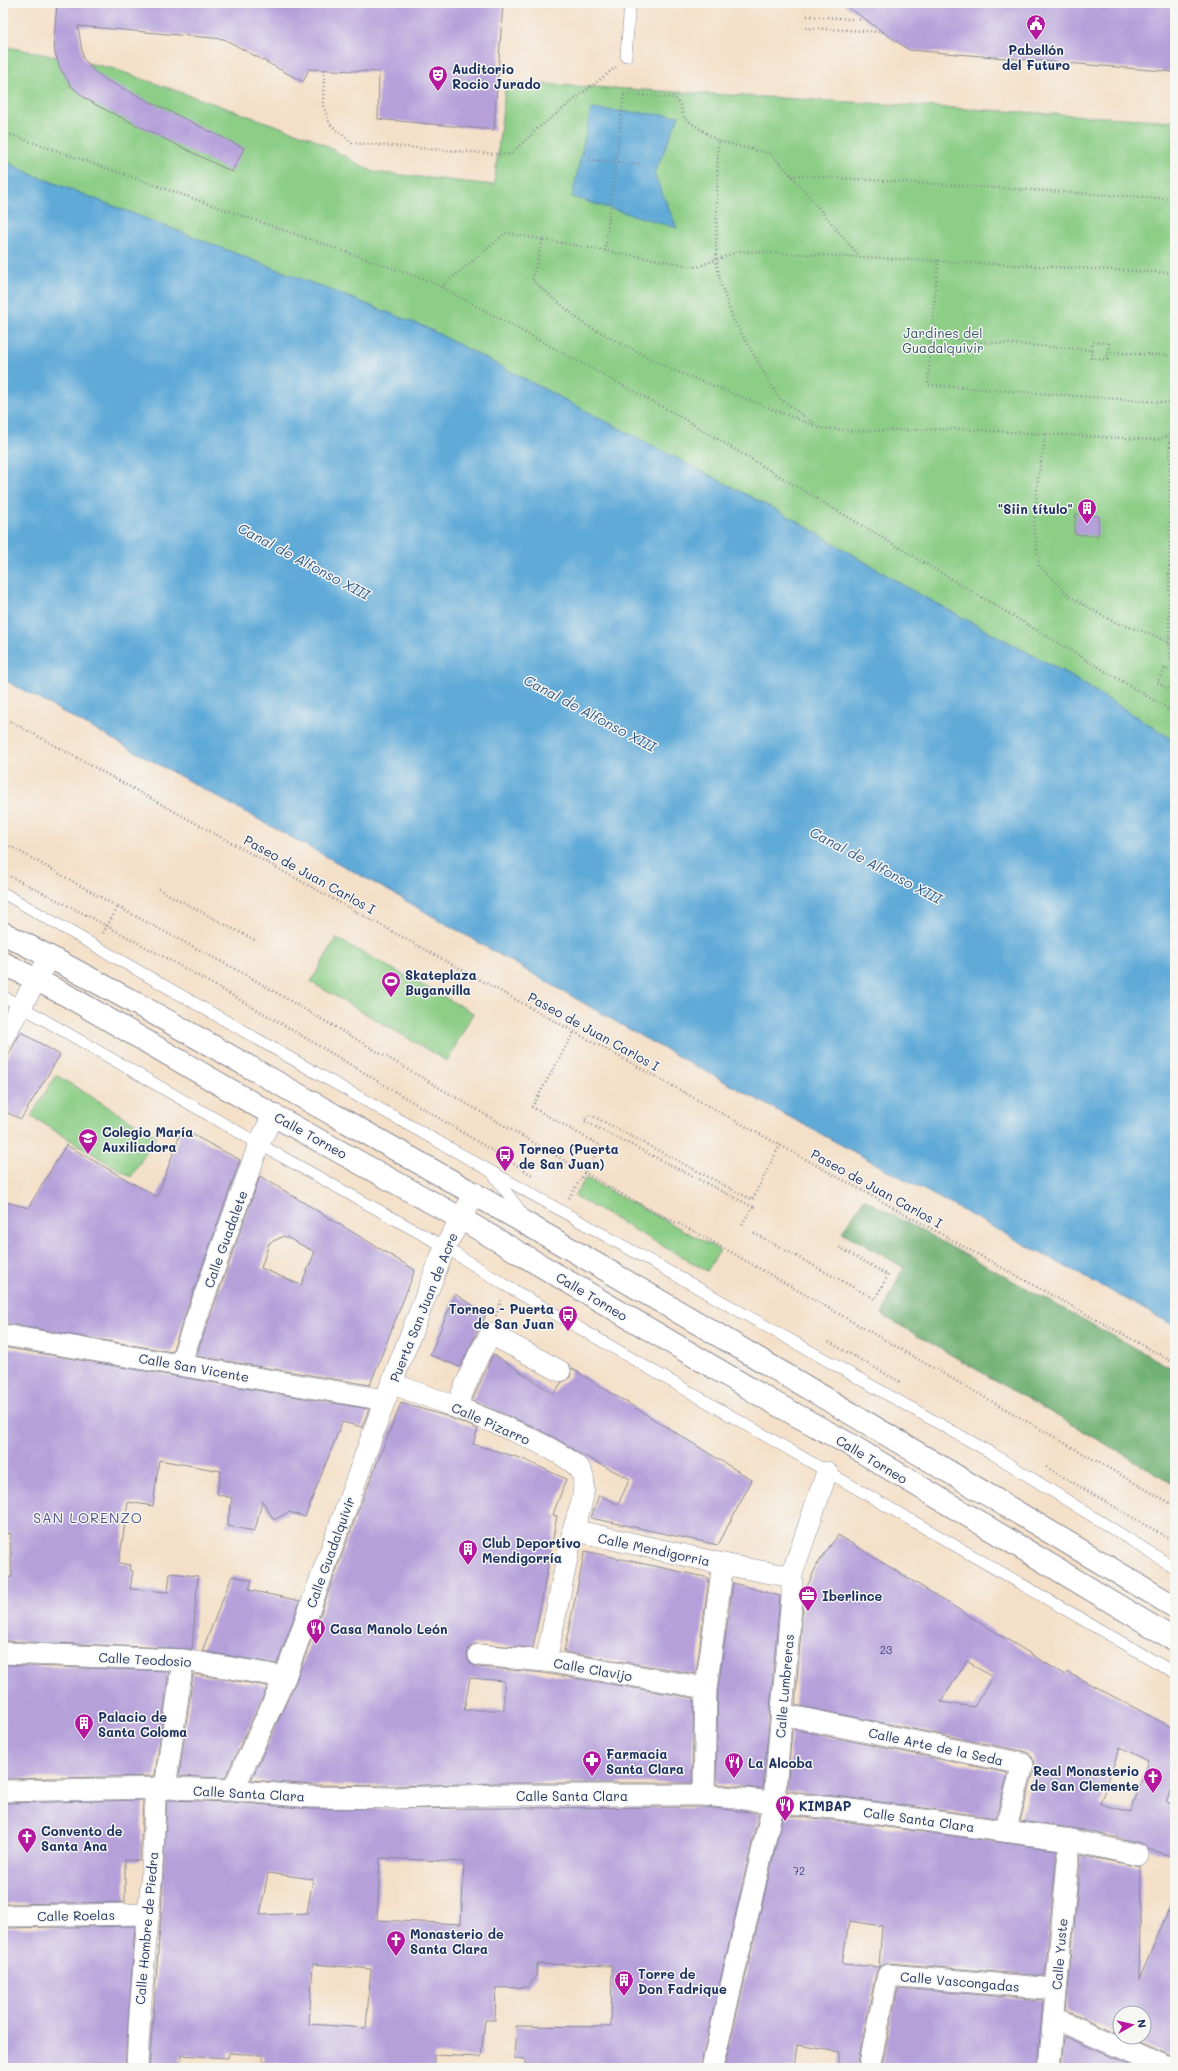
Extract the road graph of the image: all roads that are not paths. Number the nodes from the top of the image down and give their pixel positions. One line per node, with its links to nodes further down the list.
1 (630, 3): 2 (lane)
2 (626, 56)
3 (3, 892): 13 (lane)
4 (3, 933): 5 (main road)
5 (50, 957): 7 (street); 14 (main road)
6 (3, 963): 7 (main road, Calle Torneo)
7 (36, 980): 9 (street); 11 (main road, Calle Torneo)
8 (3, 996): 9 (lane)
9 (22, 1005): 10 (street); 12 (lane)
10 (3, 1038)
11 (273, 1115): 12 (street, Calle Guadalete); 15 (main road, Calle Torneo)
12 (259, 1144): 17 (lane); 19 (street, Calle Guadalete)
13 (490, 1170): 16 (lane); 26 (lane)
14 (474, 1194): 15 (street, Puerta San Juan de Acre); 16 (main road)
15 (460, 1218): 17 (street, Puerta San Juan de Acre); 29 (main road, Calle Torneo)
16 (533, 1227): 28 (main road)
17 (445, 1247): 21 (street, Puerta San Juan de Acre); 23 (lane)
18 (3, 1335): 19 (street, Calle San Vicente)
19 (180, 1364): 21 (street, Calle San Vicente)
20 (560, 1371): 22 (street)
21 (389, 1392): 22 (street, Calle Pizarro); 35 (street, Calle Guadalquivir)
22 (456, 1406): 24 (street, Calle Pizarro)
23 (827, 1472): 27 (street, Calle Lumbreras); 34 (lane)
24 (573, 1530): 25 (street, Calle Mendigorria); 33 (street)
25 (723, 1564): 27 (street, Calle Mendigorria); 36 (street)
26 (1175, 1568)
27 (792, 1574): 37 (street, Calle Lumbreras)
28 (1175, 1607)
29 (1175, 1640)
30 (3, 1653): 32 (street, Calle Teodosio)
31 (479, 1655): 33 (street, Calle Clavijo)
32 (183, 1660): 35 (street, Calle Teodosio); 38 (street, Calle Hombre de Piedra)
33 (546, 1661): 36 (street, Calle Clavijo)
34 (1175, 1673)
35 (285, 1677): 39 (street, Calle Guadalquivir)
36 (706, 1688): 41 (street)
37 (781, 1714): 42 (street, Calle Lumbreras); 43 (street, Calle Arte de la Seda)
38 (160, 1788): 39 (street, Calle Santa Clara); 40 (street, Calle Santa Clara); 46 (street, Calle Hombre de Piedra)
39 (233, 1790): 41 (street, Calle Santa Clara)
40 (3, 1791)
41 (704, 1795): 42 (street, Calle Santa Clara)
42 (774, 1801): 43 (street, Calle Santa Clara); 51 (street, Calle Lumbreras)
43 (1005, 1831): 44 (street, Calle Santa Clara)
44 (1070, 1840): 45 (street, Calle Santa Clara); 48 (street, Calle Yuste)
45 (1138, 1854)
46 (149, 1914): 47 (street, Calle Roelas); 50 (street, Calle Hombre de Piedra)
47 (3, 1916)
48 (1056, 1989): 49 (street, Calle Yuste); 52 (street, Calle Vascongadas)
49 (1054, 2018): 53 (street, Calle Yuste); 54 (street)
50 (137, 2068)
51 (712, 2068)
52 (869, 2068)
53 (1049, 2068)
54 (1166, 2068)

